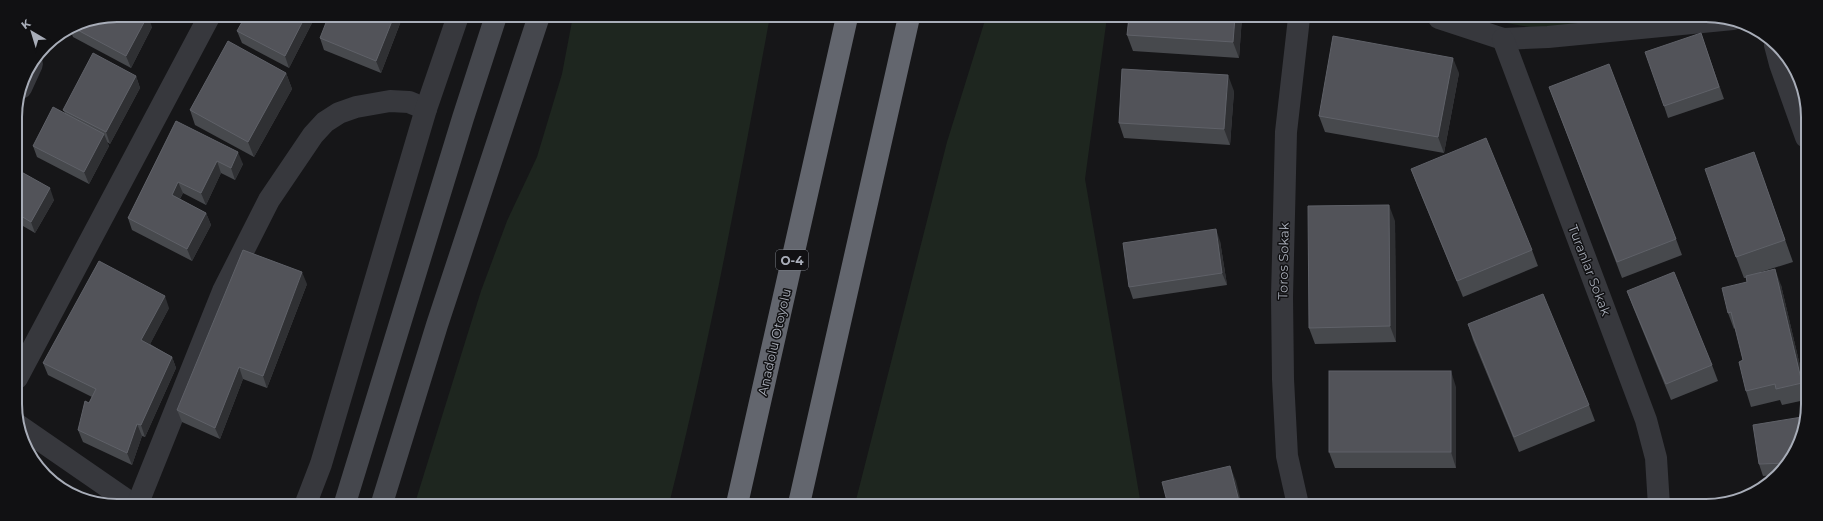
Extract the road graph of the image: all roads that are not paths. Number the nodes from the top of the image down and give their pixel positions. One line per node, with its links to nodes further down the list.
1 (206, 22): 14 (street)
2 (456, 22): 12 (street)
3 (494, 22): 19 (main road)
4 (537, 22): 20 (main road)
5 (846, 22): 21 (highway, Anadolu Otoyolu / O-4)
6 (908, 22): 22 (highway)
7 (1298, 22): 23 (street, Toros Sokak)
8 (1452, 22): 10 (street)
9 (1702, 22): 10 (street)
10 (1503, 38): 24 (street, Turanlar Sokak)
11 (1778, 55): 13 (street)
12 (426, 109): 17 (street); 18 (street)
13 (1801, 123)
14 (22, 369)
15 (26, 431): 16 (street)
16 (125, 499)
17 (140, 499)
18 (307, 499)
19 (346, 499)
20 (383, 499)
21 (738, 499)
22 (800, 499)
23 (1297, 499)
24 (1659, 499)

